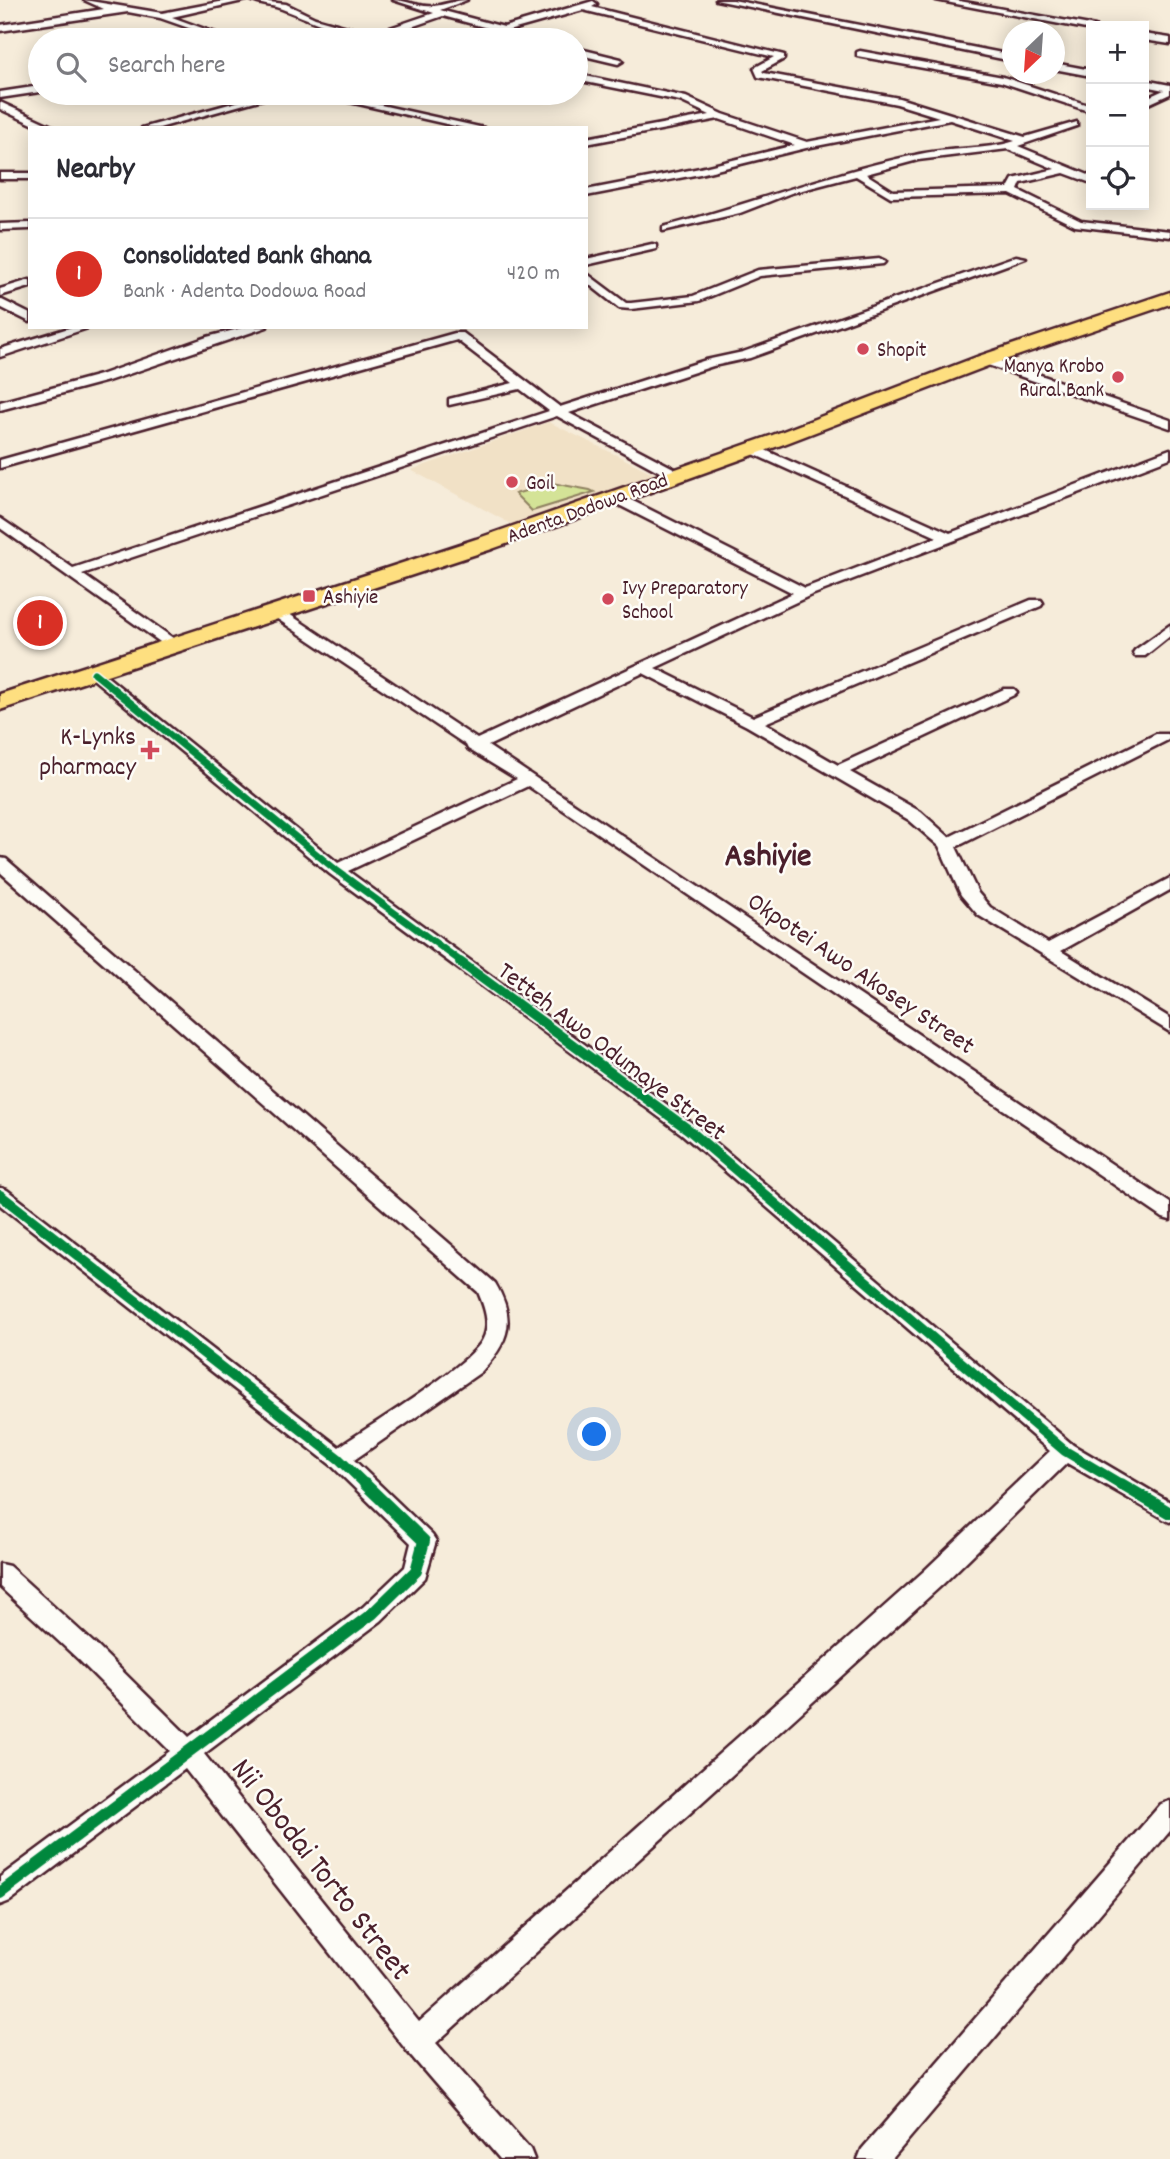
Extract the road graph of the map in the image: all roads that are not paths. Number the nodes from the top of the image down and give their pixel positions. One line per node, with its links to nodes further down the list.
1 (88, 0): 10 (street)
2 (243, 0): 13 (street)
3 (255, 0): 16 (street)
4 (397, 0): 11 (street)
5 (463, 0): 11 (street)
6 (605, 0): 9 (street)
7 (720, 0): 25 (street)
8 (940, 0): 14 (street)
9 (582, 7): 19 (street); 40 (street)
10 (115, 10): 13 (street); 20 (street)
11 (430, 10): 12 (street)
12 (442, 13): 17 (street); 18 (street)
13 (162, 16): 15 (street)
14 (1086, 26)
15 (196, 28)
16 (340, 28)
17 (403, 28)
18 (493, 28)
19 (513, 28)
20 (0, 29)
21 (1149, 38): 22 (street)
22 (1170, 41)
23 (588, 54): 26 (street)
24 (860, 54): 38 (street)
25 (1002, 56)
26 (618, 61)
27 (1065, 68): 28 (street)
28 (1086, 72)
29 (588, 79): 39 (street)
30 (1148, 84): 31 (street)
31 (1170, 89): 34 (street)
32 (28, 91): 33 (street)
33 (0, 95)
34 (1149, 100)
35 (0, 105): 41 (street)
36 (234, 105): 42 (street)
37 (371, 105): 43 (street)
38 (1086, 107)
39 (720, 116): 45 (street); 47 (street)
40 (954, 117): 44 (street); 47 (street)
41 (45, 126)
42 (155, 126)
43 (470, 126)
44 (997, 131): 46 (street); 46 (street)
45 (588, 141)
46 (1027, 141): 48 (street)
47 (806, 145): 55 (street)
48 (1009, 146): 49 (street); 50 (street)
49 (1062, 170): 53 (street); 54 (street)
50 (858, 173): 54 (street); 58 (street)
51 (0, 176): 52 (street)
52 (28, 176)
53 (1086, 178)
54 (1012, 191): 59 (street)
55 (588, 193)
56 (28, 226): 57 (street)
57 (0, 227)
58 (667, 229)
59 (1170, 234)
60 (652, 247): 62 (street)
61 (1020, 258): 81 (street)
62 (588, 262)
63 (879, 262): 64 (street)
64 (588, 278)
65 (28, 283): 66 (street)
66 (0, 293)
67 (1170, 298): 77 (main road, Adenta Dodowa Road)
68 (0, 302): 69 (street)
69 (28, 318)
70 (48, 329): 74 (street)
71 (78, 329): 74 (street)
72 (253, 329): 80 (street)
73 (449, 329): 75 (street)
74 (59, 335): 76 (street)
75 (459, 336): 78 (street); 85 (street)
76 (0, 354)
77 (986, 360): 82 (street); 83 (main road, Adenta Dodowa Road)
78 (520, 385): 79 (street); 81 (street)
79 (453, 402)
80 (0, 406)
81 (558, 412): 86 (street); 90 (street)
82 (1170, 424)
83 (754, 449): 86 (main road, Adenta Dodowa Road); 89 (street)
84 (1170, 453): 89 (street)
85 (0, 464)
86 (676, 475): 87 (main road, Adenta Dodowa Road)
87 (614, 497): 91 (street); 93 (main road, Adenta Dodowa Road)
88 (0, 522): 90 (street)
89 (948, 537): 91 (street)
90 (71, 573): 95 (street)
91 (804, 593): 97 (street)
92 (1036, 603): 101 (street)
93 (278, 613): 95 (main road, Adenta Dodowa Road); 103 (street, Okpotei Awo Akosey Street)
94 (1170, 629): 96 (street)
95 (175, 646): 98 (main road, Adenta Dodowa Road)
96 (1140, 653)
97 (644, 668): 101 (street); 103 (street)
98 (94, 673): 100 (main road, Adenta Dodowa Road); 108 (street, Tetteh Awo Odumaye Street)
99 (1009, 692): 104 (street)
100 (0, 702)
101 (753, 723): 104 (street)
102 (1161, 737): 106 (street)
103 (474, 746): 105 (street, Okpotei Awo Akosey Street)
104 (838, 771): 106 (street)
105 (528, 780): 108 (street); 113 (street, Okpotei Awo Akosey Street)
106 (947, 845): 110 (street)
107 (0, 863): 115 (street)
108 (336, 870): 114 (street, Tetteh Awo Odumaye Street)
109 (1170, 883): 110 (street)
110 (1049, 950): 111 (street)
111 (1170, 1026)
112 (0, 1195): 115 (street)
113 (1170, 1213)
114 (1065, 1451): 116 (street, Tetteh Awo Odumaye Street); 121 (street)
115 (339, 1459): 118 (street)
116 (1170, 1513)
117 (0, 1573): 118 (street, Nii Obodai Torto Street)
118 (187, 1752): 120 (street); 121 (street, Nii Obodai Torto Street)
119 (1170, 1812): 123 (street)
120 (0, 1893)
121 (417, 2042): 122 (street, Nii Obodai Torto Street)
122 (519, 2159)
123 (873, 2159)

